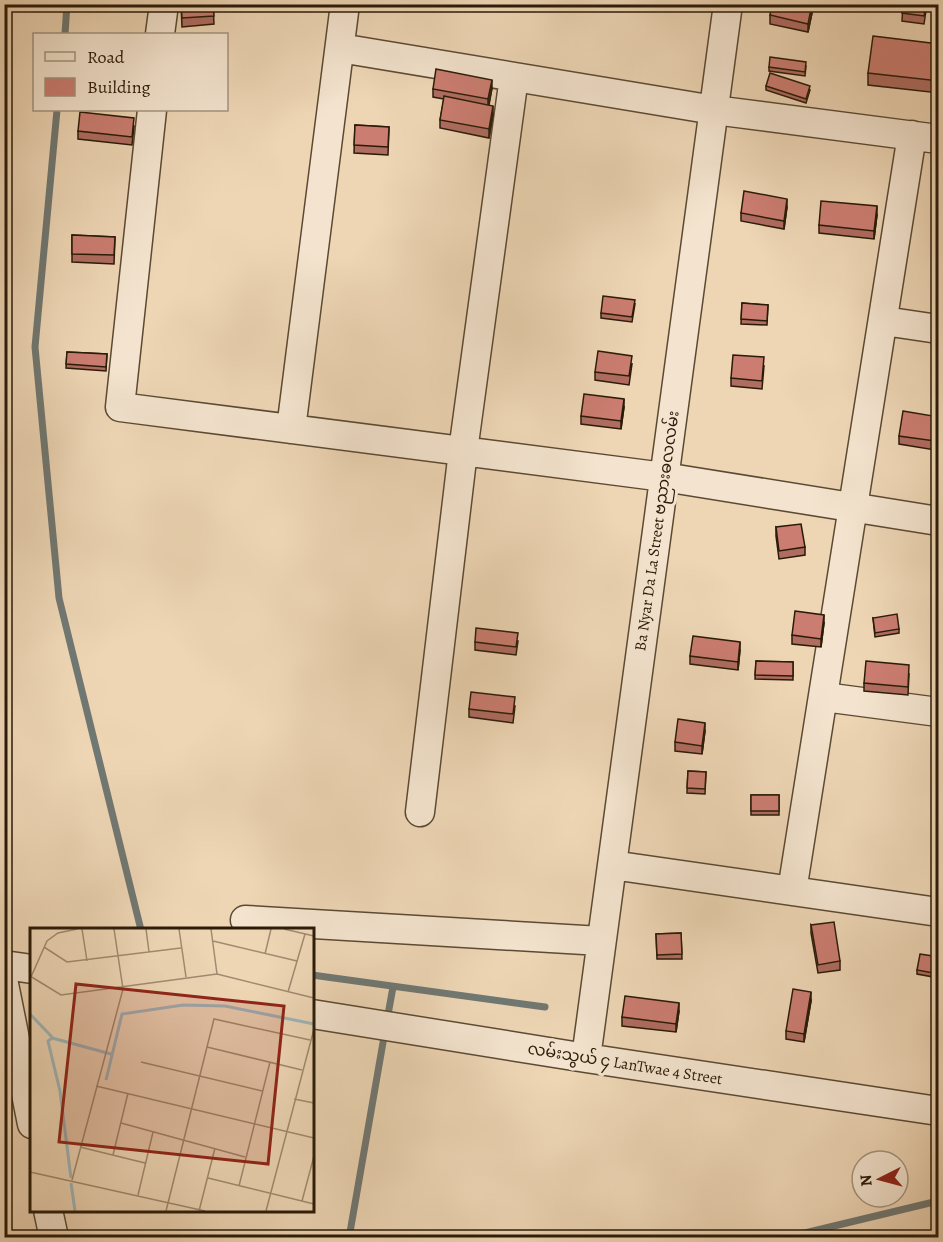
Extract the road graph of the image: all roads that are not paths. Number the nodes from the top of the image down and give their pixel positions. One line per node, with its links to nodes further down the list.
1 (164, 4): 4 (street)
2 (345, 4): 5 (street)
3 (728, 4): 7 (street, Ba Nyar Da La Street ဗညားဓလလမ်း)
4 (160, 33)
5 (340, 48): 6 (street); 12 (street)
6 (514, 77): 7 (street); 13 (street)
7 (714, 110): 9 (street); 14 (street, Ba Nyar Da La Street ဗညားဓလလမ်း)
8 (152, 111): 12 (street)
9 (925, 137): 10 (street)
10 (884, 321): 11 (street); 15 (street)
11 (939, 329)
12 (291, 429): 13 (street)
13 (463, 451): 14 (street); 19 (street)
14 (664, 477): 15 (street); 20 (street, Ba Nyar Da La Street ဗညားဓလလမ်း)
15 (855, 507): 16 (street); 17 (street)
16 (939, 521)
17 (824, 697): 18 (street); 21 (street)
18 (939, 712)
19 (420, 812)
20 (612, 865): 21 (street); 24 (street, Ba Nyar Da La Street ဗညားဓလလမ်း)
21 (792, 891): 22 (street)
22 (939, 912)
23 (245, 920): 24 (street)
24 (602, 941): 29 (street, Ba Nyar Da La Street ဗညားဓလလမ်း)
25 (4, 965): 26 (street)
26 (30, 969)
27 (4, 984): 31 (street)
28 (314, 1014): 29 (street, လမ်းသွယ် ၄ LanTwae 4 Street)
29 (586, 1058): 30 (street, လမ်းသွယ် ၄ LanTwae 4 Street)
30 (939, 1111)
31 (30, 1114)
32 (48, 1212): 33 (street)
33 (54, 1238)

